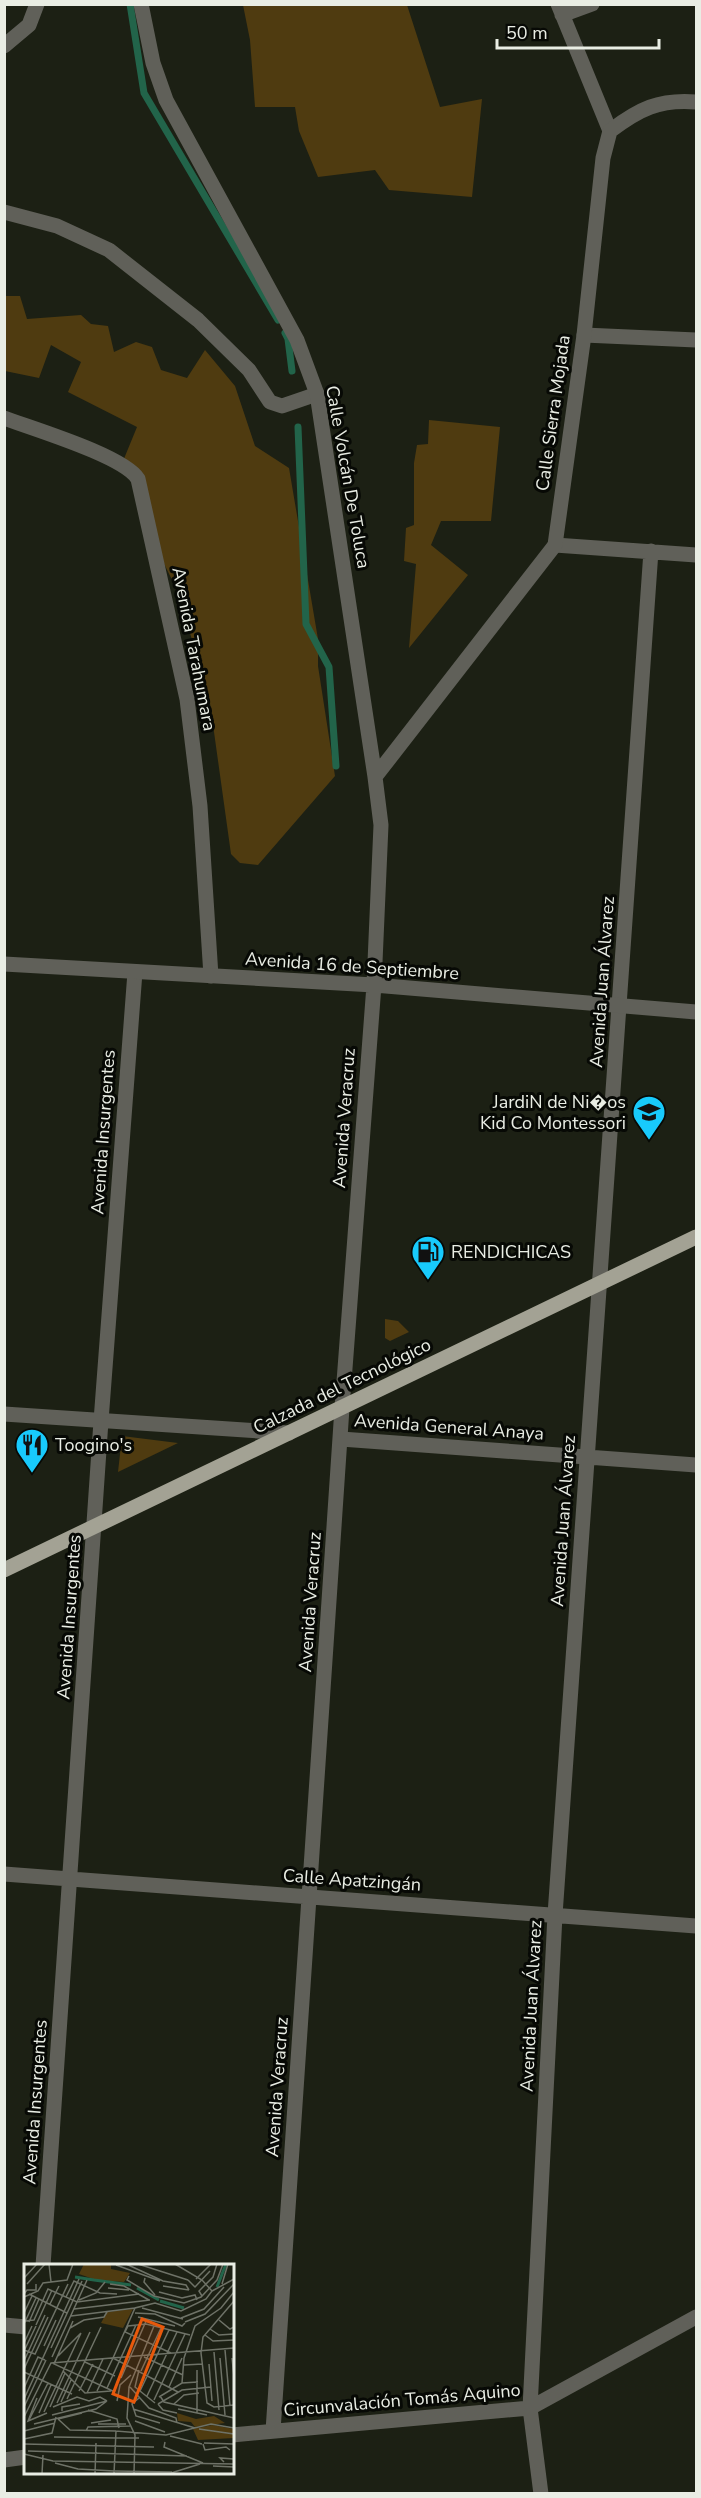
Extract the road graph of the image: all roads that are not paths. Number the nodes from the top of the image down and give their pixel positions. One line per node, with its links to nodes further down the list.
1 (37, 4): 5 (street)
2 (141, 4): 13 (street, Calle Volcán De Toluca)
3 (592, 4): 4 (street)
4 (560, 10): 9 (street)
5 (4, 46)
6 (696, 92): 7 (street)
7 (674, 100): 8 (street); 9 (street)
8 (696, 102)
9 (610, 130): 11 (street, Calle Sierra Mojada)
10 (4, 212): 13 (street)
11 (584, 335): 12 (street); 15 (street, Calle Sierra Mojada)
12 (696, 339)
13 (317, 394): 18 (street, Calle Volcán De Toluca)
14 (4, 418): 21 (street, Avenida Tarahumara)
15 (555, 545): 16 (street); 18 (street, Calle Sierra Mojada)
16 (651, 551): 17 (street); 23 (street, Avenida Juan Álvarez)
17 (696, 555)
18 (375, 777): 22 (street, Avenida Veracruz)
19 (4, 964): 20 (street, Avenida 16 de Septiembre)
20 (135, 972): 21 (street, Avenida 16 de Septiembre); 29 (street, Avenida Insurgentes)
21 (211, 976): 22 (street, Avenida 16 de Septiembre)
22 (374, 985): 23 (street, Avenida 16 de Septiembre); 27 (street, Avenida Veracruz)
23 (619, 1007): 24 (street, Avenida 16 de Septiembre); 26 (street, Avenida Juan Álvarez)
24 (696, 1012)
25 (696, 1237): 26 (main road, Calzada del Tecnológico)
26 (601, 1283): 27 (main road, Calzada del Tecnológico); 32 (street, Avenida Juan Álvarez)
27 (342, 1408): 30 (main road, Calzada del Tecnológico); 31 (street, Avenida Veracruz)
28 (4, 1414): 29 (street)
29 (101, 1421): 30 (street); 34 (street, Avenida Insurgentes)
30 (289, 1433): 34 (main road, Calzada del Tecnológico)
31 (341, 1439): 32 (street, Avenida General Anaya); 38 (street, Avenida Veracruz)
32 (587, 1457): 33 (street, Avenida General Anaya); 39 (street, Avenida Juan Álvarez)
33 (696, 1465)
34 (95, 1526): 35 (main road, Calzada del Tecnológico); 37 (street, Avenida Insurgentes)
35 (4, 1570)
36 (4, 1874): 37 (street, Calle Apatzingán)
37 (70, 1878): 38 (street, Calle Apatzingán); 41 (street, Avenida Insurgentes)
38 (309, 1896): 39 (street, Calle Apatzingán); 46 (street, Avenida Veracruz)
39 (555, 1915): 40 (street, Calle Apatzingán); 45 (street, Avenida Juan Álvarez)
40 (696, 1926)
41 (44, 2264)
42 (696, 2317): 45 (street, Circunvalación Tomás Aquino)
43 (4, 2325): 44 (street)
44 (24, 2326)
45 (530, 2408): 46 (street, Circunvalación Tomás Aquino); 50 (street, Avenida Juan Álvarez)
46 (273, 2431): 47 (street, Circunvalación Tomás Aquino)
47 (234, 2435)
48 (24, 2457): 49 (street)
49 (4, 2460)
50 (541, 2493)

